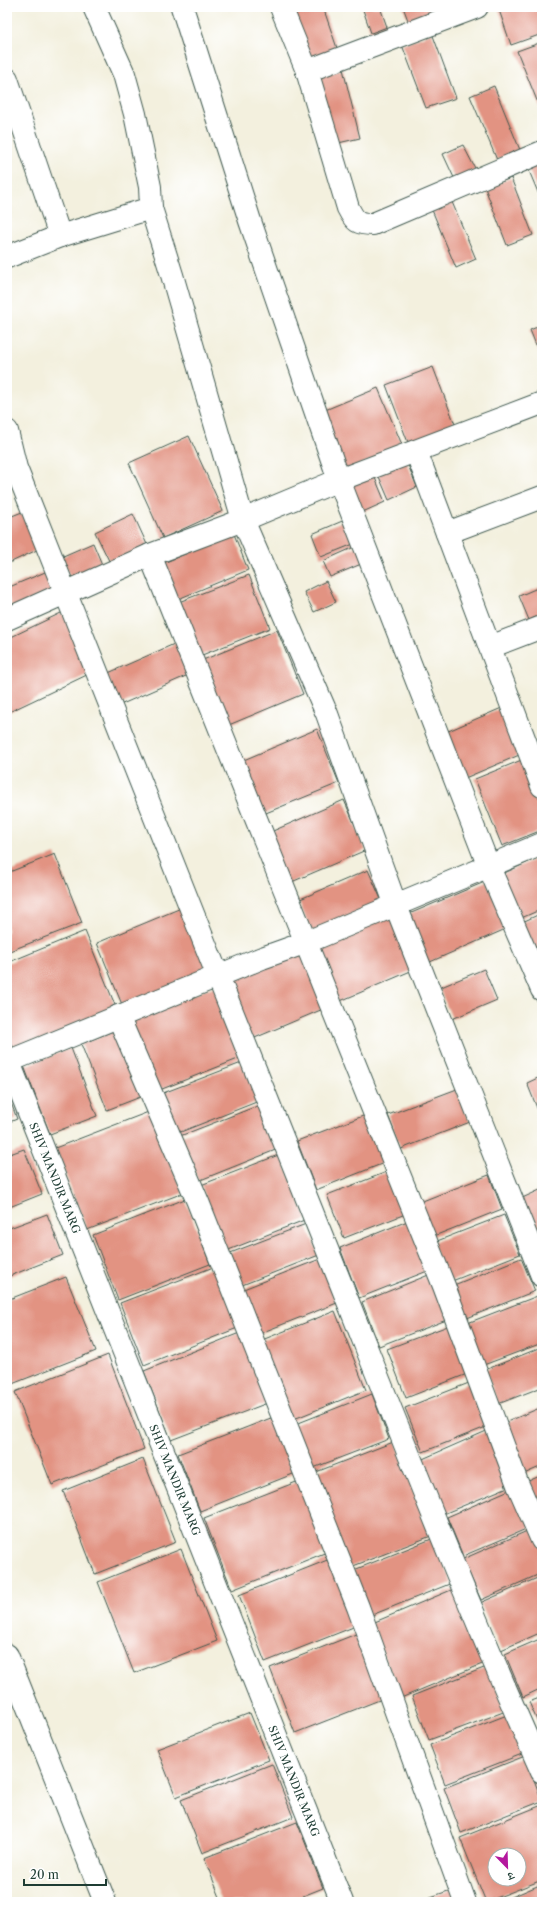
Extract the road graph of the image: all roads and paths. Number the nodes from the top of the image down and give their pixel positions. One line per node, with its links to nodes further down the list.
1 (94, 7): 8 (street)
2 (182, 7): 14 (street)
3 (281, 7): 5 (street)
4 (477, 7): 5 (street)
5 (307, 71): 7 (street)
6 (8, 88): 9 (street)
7 (542, 152)
8 (151, 208): 9 (street); 16 (street)
9 (60, 236): 10 (street)
10 (7, 257)
11 (542, 403): 13 (street)
12 (7, 431): 19 (street)
13 (416, 451): 14 (street); 17 (street)
14 (339, 480): 16 (street); 26 (street)
15 (542, 497): 17 (street)
16 (243, 520): 18 (street); 27 (street)
17 (447, 533): 22 (street)
18 (150, 555): 19 (street); 28 (street)
19 (65, 592): 20 (street); 30 (street)
20 (7, 619)
21 (542, 627): 22 (street)
22 (490, 647): 23 (street)
23 (535, 748): 24 (street)
24 (542, 786)
25 (542, 844): 26 (street)
26 (489, 867): 27 (street); 29 (street)
27 (396, 906): 28 (street); 34 (street)
28 (307, 942): 30 (street); 35 (street)
29 (536, 956): 31 (street)
30 (217, 976): 32 (street); 37 (street)
31 (542, 990)
32 (118, 1016): 33 (street); 40 (street)
33 (8, 1060): 39 (street, SHIV MANDIR MARG)
34 (542, 1276)
35 (542, 1540)
36 (7, 1655): 38 (street)
37 (542, 1772)
38 (105, 1902)
39 (342, 1902)
40 (466, 1902)

